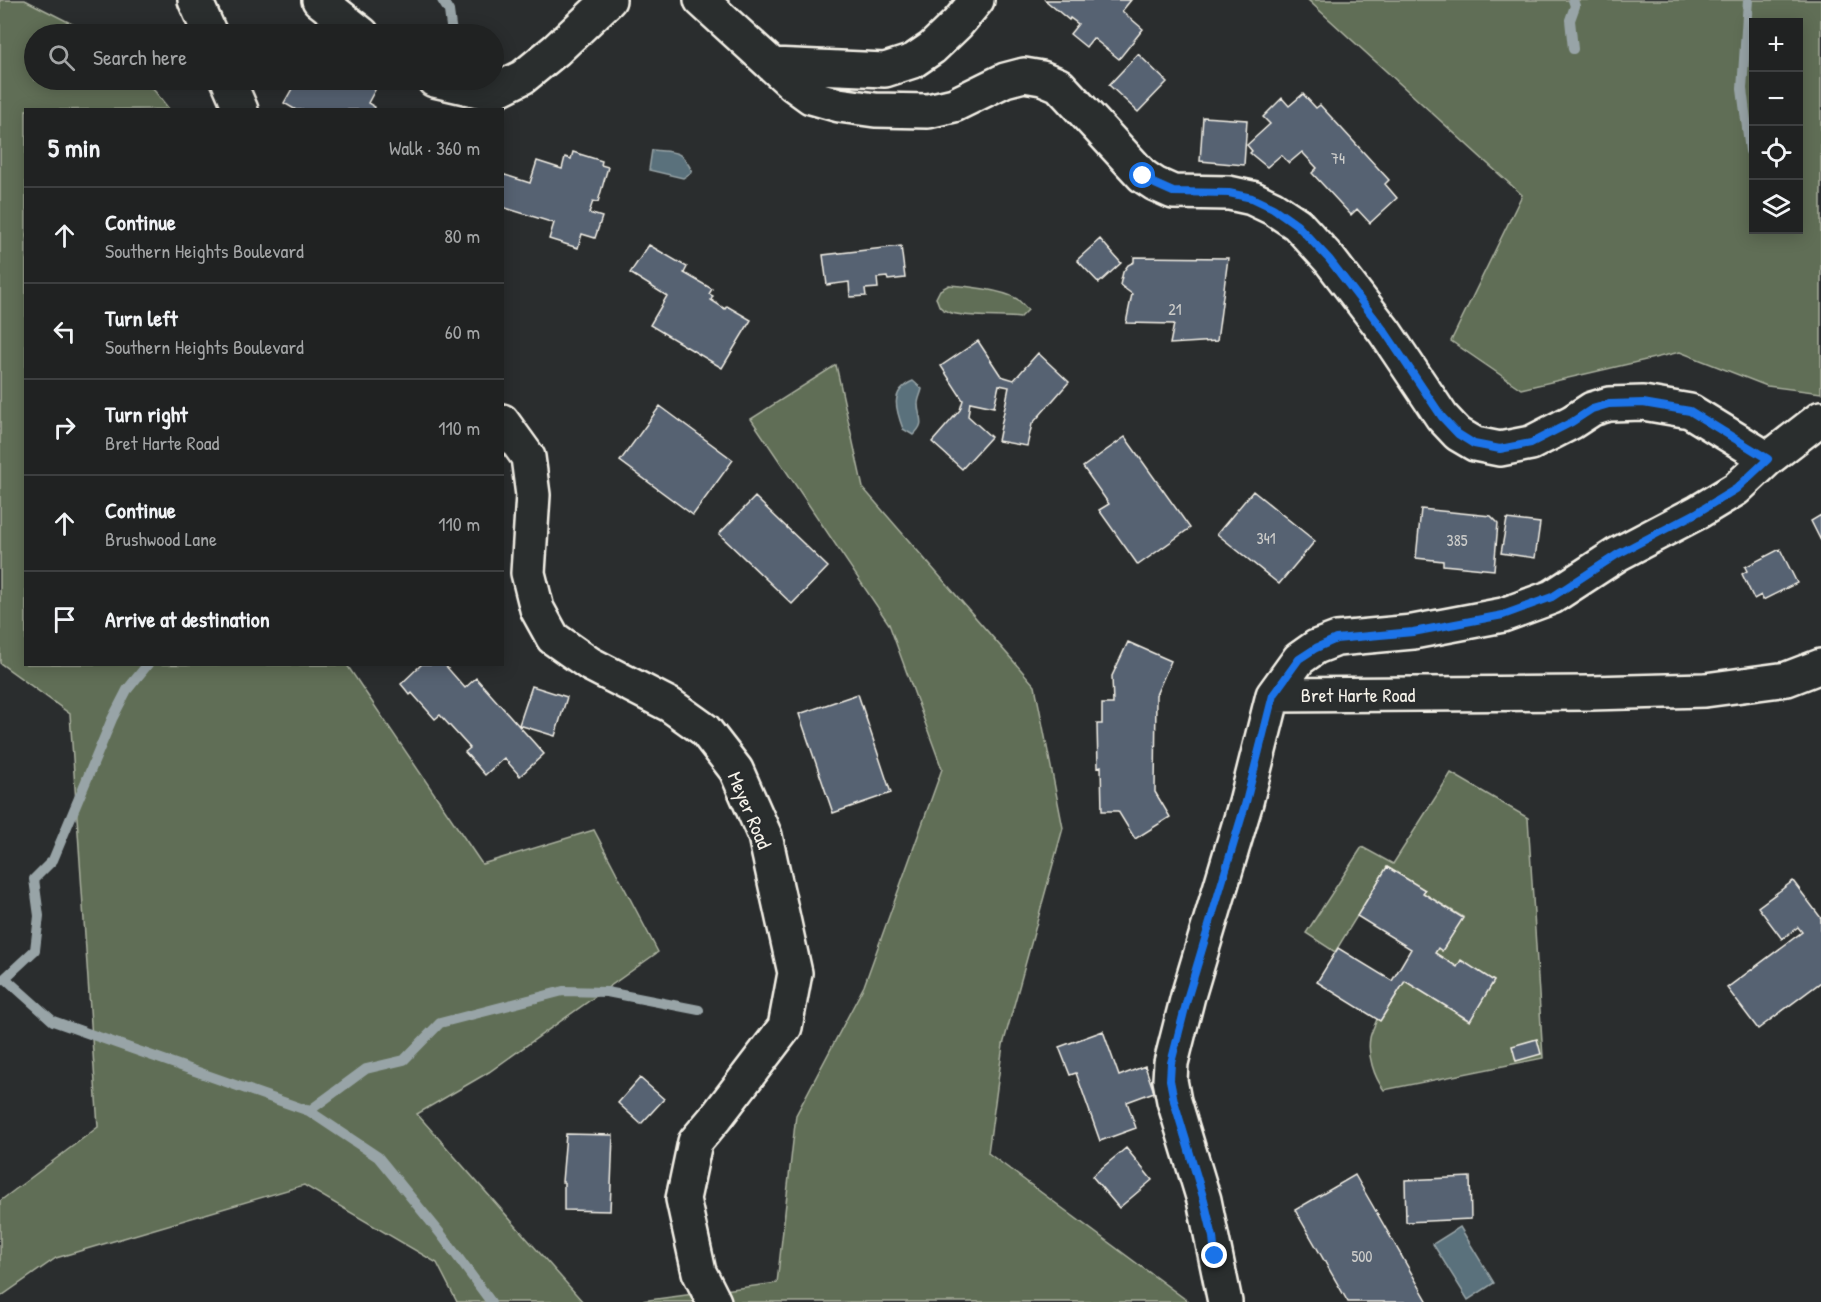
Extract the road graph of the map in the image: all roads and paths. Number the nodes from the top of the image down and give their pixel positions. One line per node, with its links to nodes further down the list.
1 (195, 0): 6 (street)
2 (320, 0): 7 (street)
3 (609, 0): 9 (street)
4 (701, 0): 8 (street)
5 (977, 0): 8 (street)
6 (206, 24)
7 (350, 24)
8 (772, 65): 16 (street)
9 (504, 86)
10 (232, 90): 13 (street)
11 (478, 90): 12 (street)
12 (497, 90)
13 (240, 108)
14 (1821, 418): 16 (street, Bret Harte Road)
15 (504, 424): 19 (street, Meyer Road)
16 (1768, 459): 18 (street, Bret Harte Road)
17 (1821, 666): 18 (street, Bret Harte Road)
18 (1273, 695): 20 (street)
19 (714, 1302)
20 (1225, 1302)

